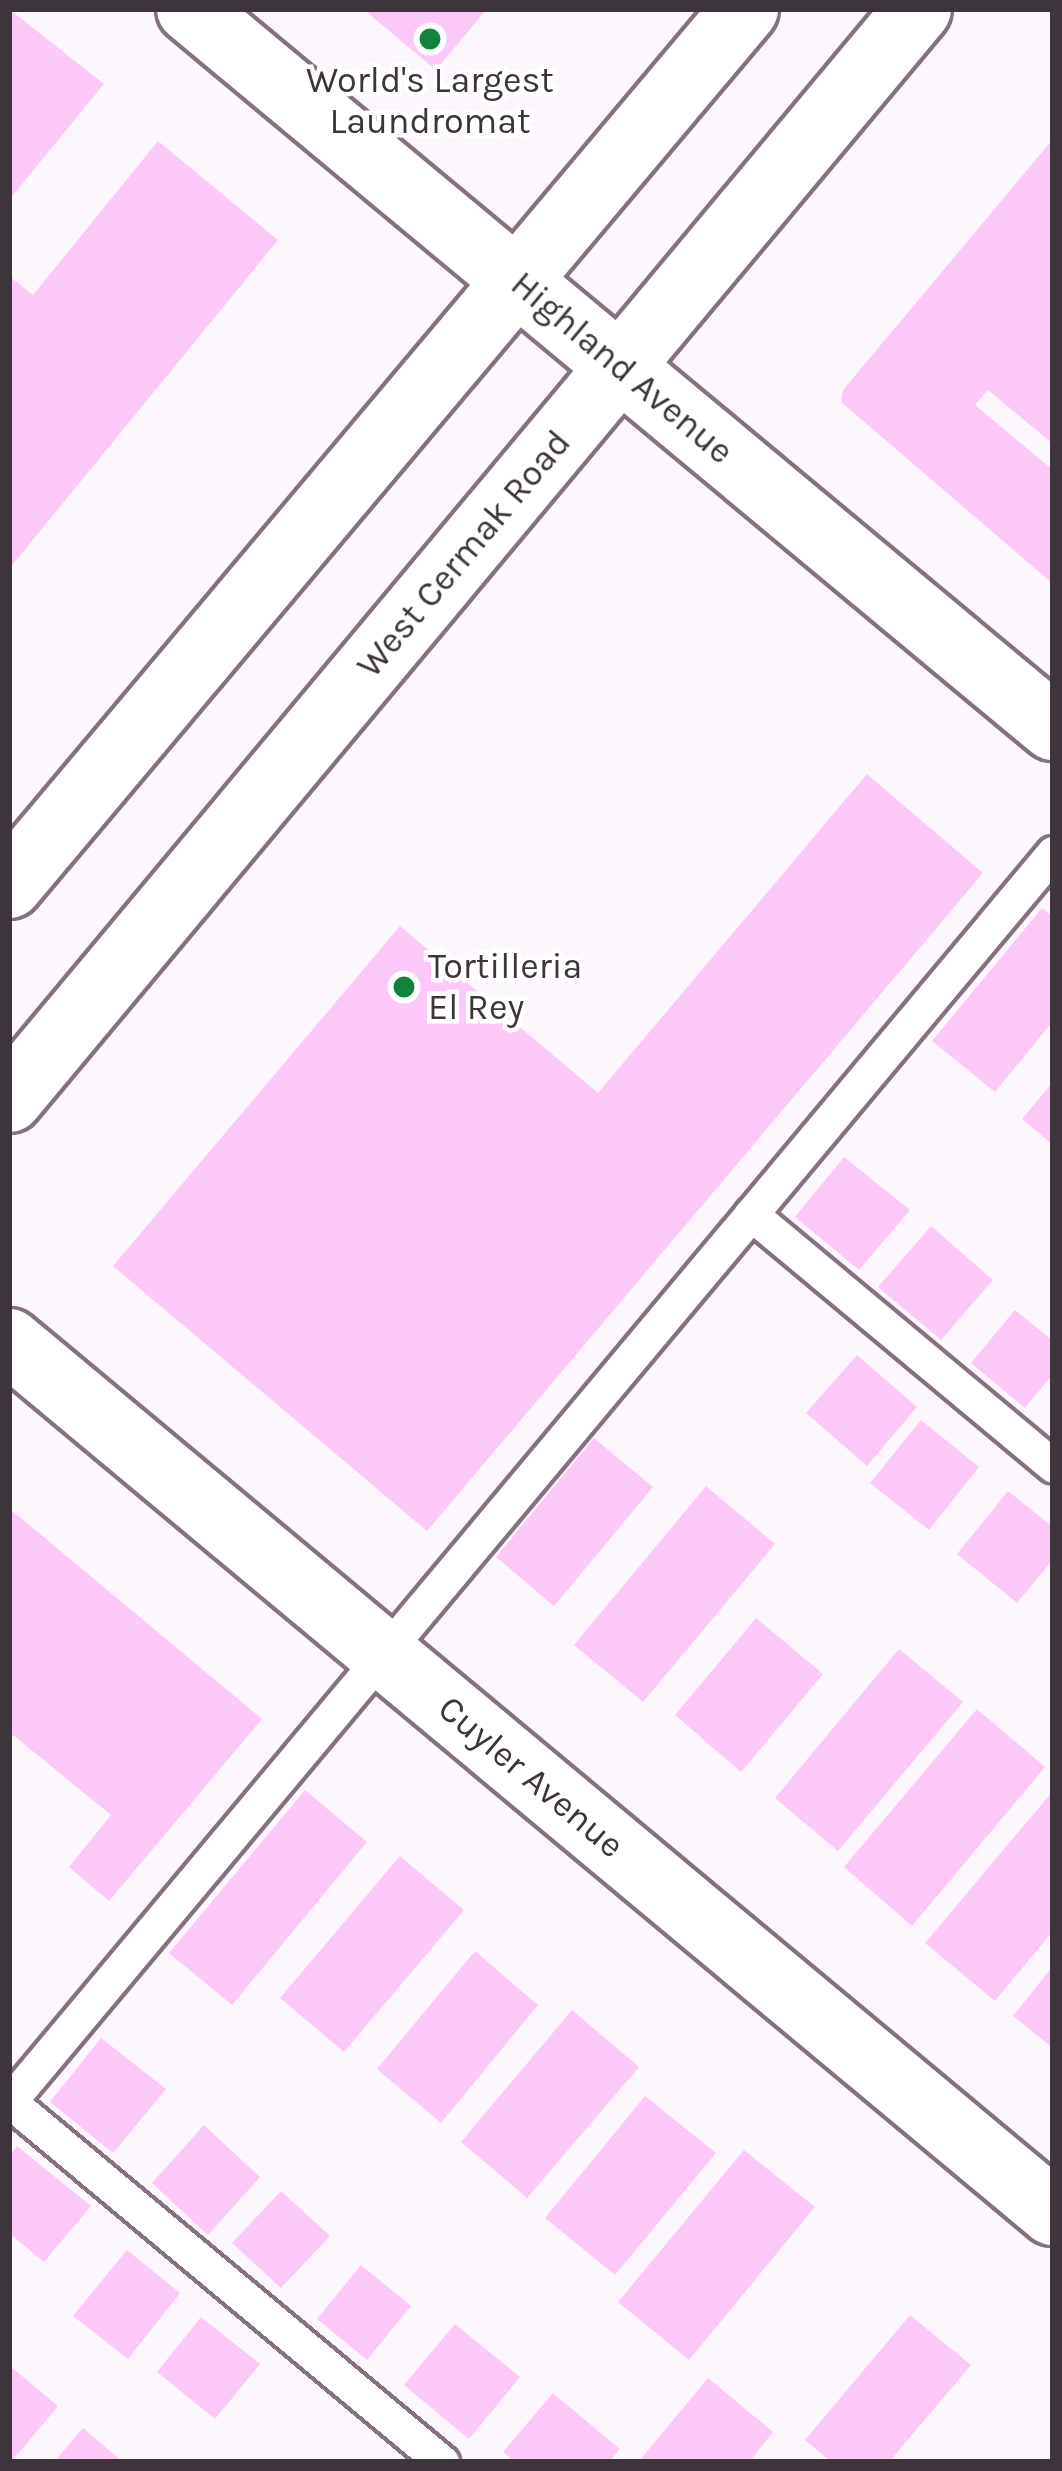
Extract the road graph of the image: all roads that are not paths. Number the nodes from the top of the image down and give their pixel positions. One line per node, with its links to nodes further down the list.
1 (190, 9): 4 (main road, Highland Avenue)
2 (745, 9): 4 (main road)
3 (918, 9): 5 (main road, West Cermak Road)
4 (516, 280): 5 (main road, Highland Avenue); 8 (main road)
5 (620, 367): 6 (main road, Highland Avenue); 9 (main road, West Cermak Road)
6 (1053, 727)
7 (1053, 853): 10 (lane)
8 (9, 885)
9 (9, 1099)
10 (751, 1214): 12 (lane); 13 (lane)
11 (9, 1342): 13 (main road, Cuyler Avenue)
12 (1053, 1466)
13 (383, 1654): 14 (lane); 15 (main road, Cuyler Avenue)
14 (9, 2102): 16 (lane)
15 (1053, 2212)
16 (442, 2462)

